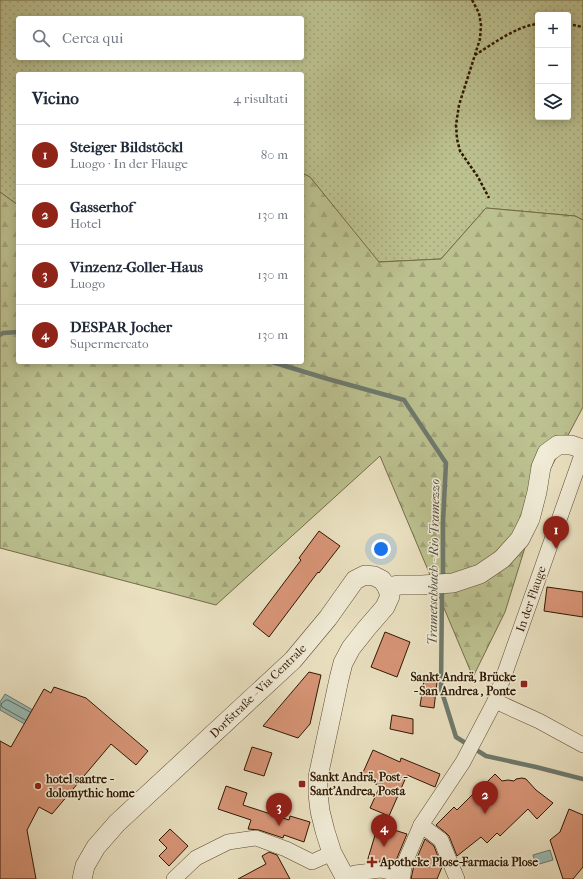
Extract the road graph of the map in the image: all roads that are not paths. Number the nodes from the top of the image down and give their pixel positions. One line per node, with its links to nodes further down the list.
1 (583, 449): 3 (street)
2 (583, 452): 4 (street, In der Flauge)
3 (391, 586): 7 (street); 10 (street, Dorfstraße - Via Centrale)
4 (495, 701): 5 (street); 6 (street)
5 (583, 745)
6 (421, 825): 8 (street); 12 (street)
7 (332, 853): 9 (street); 11 (street)
8 (402, 877): 9 (street)
9 (346, 878)
10 (82, 879)
11 (174, 879)
12 (457, 879)

